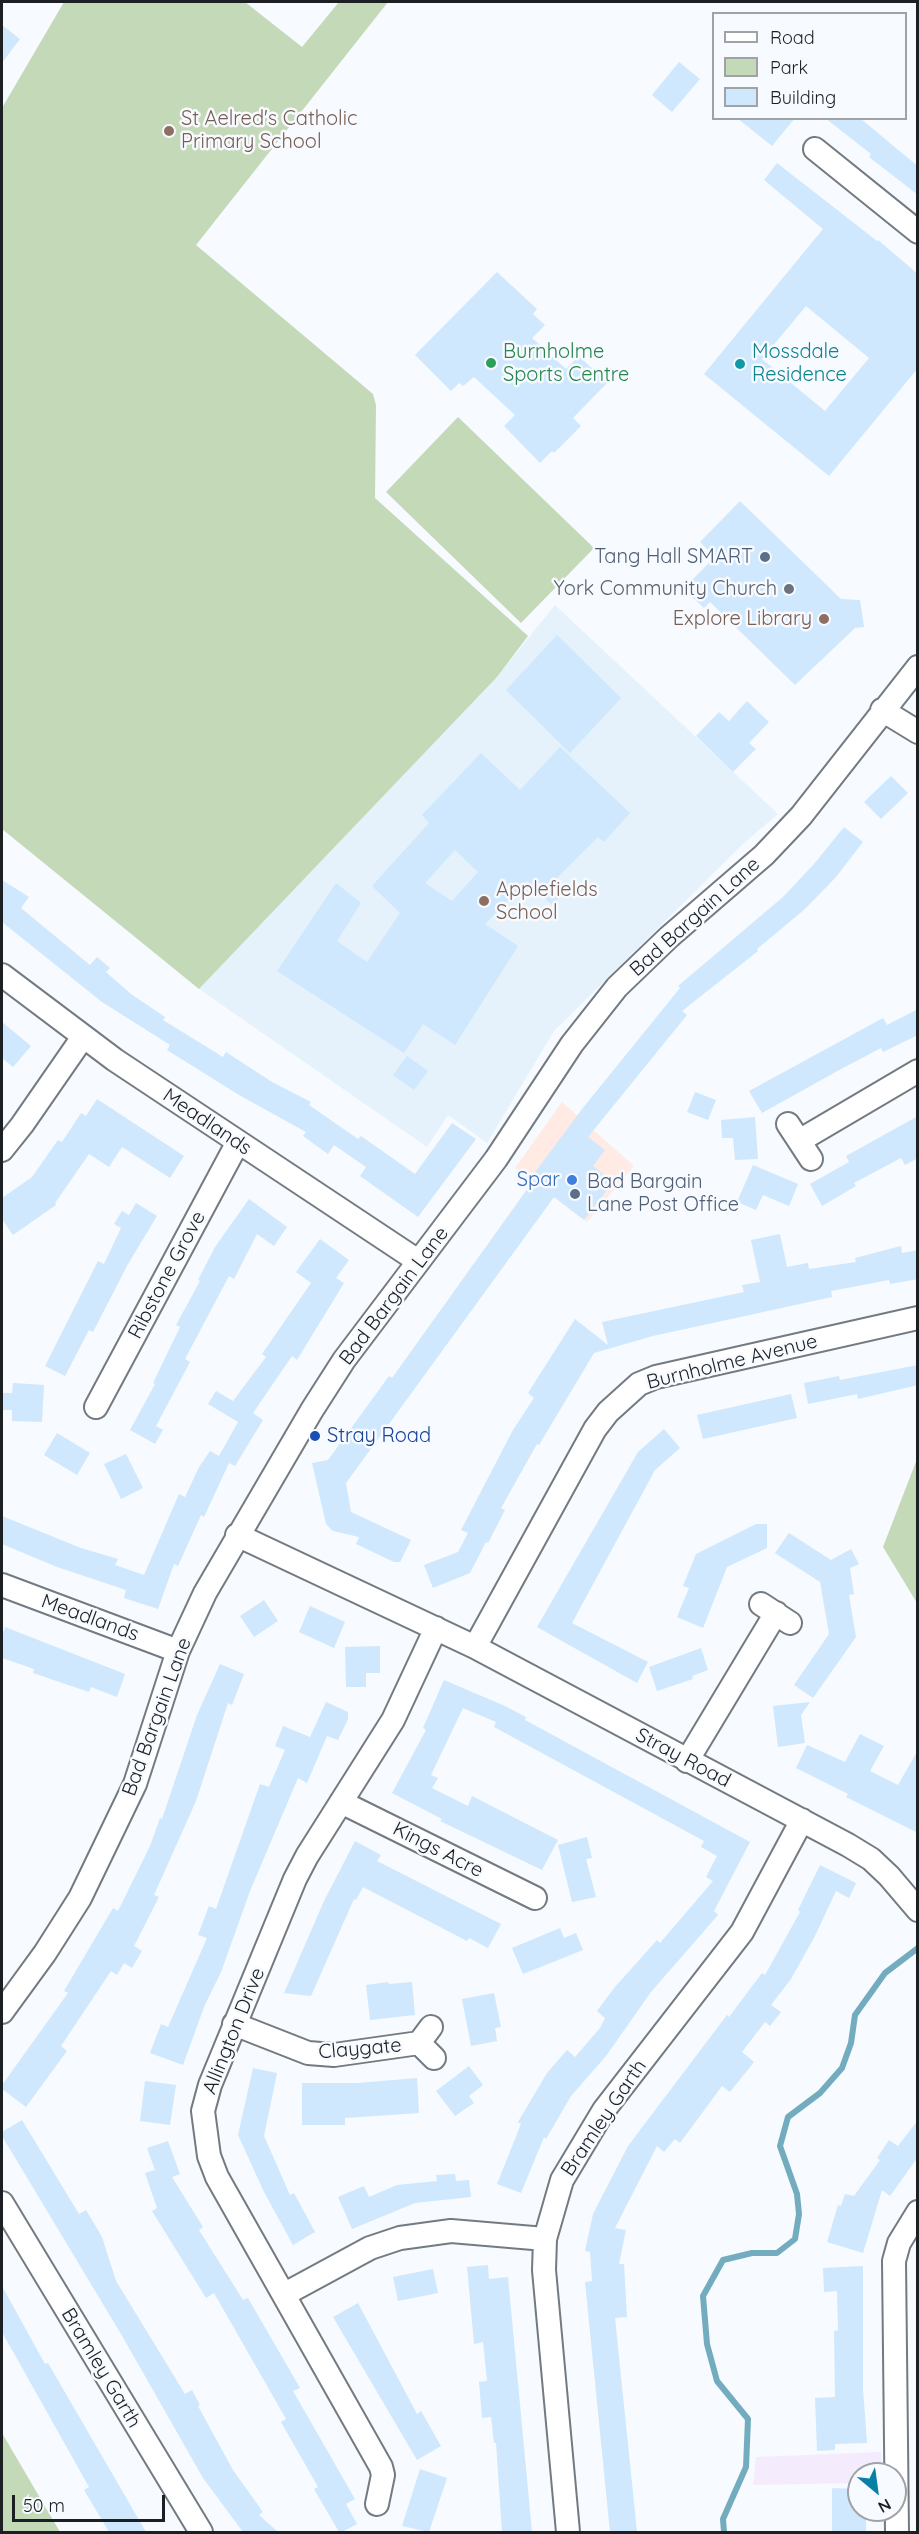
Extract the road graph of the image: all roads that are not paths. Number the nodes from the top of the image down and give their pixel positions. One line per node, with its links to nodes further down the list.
1 (815, 149): 2 (street)
2 (918, 232)
3 (918, 667): 4 (street, Bad Bargain Lane)
4 (882, 710): 5 (street); 12 (street, Bad Bargain Lane)
5 (918, 732)
6 (2, 975): 7 (street, Meadlands)
7 (83, 1038): 9 (street, Meadlands); 11 (street)
8 (918, 1071): 10 (street)
9 (238, 1142): 12 (street, Meadlands); 14 (street, Ribstone Grove)
10 (800, 1142)
11 (2, 1150)
12 (418, 1261): 15 (street, Bad Bargain Lane)
13 (918, 1318): 19 (street, Burnholme Avenue)
14 (96, 1407)
15 (237, 1535): 18 (street, Stray Road); 20 (street, Bad Bargain Lane)
16 (2, 1585): 20 (street, Meadlands)
17 (776, 1613): 21 (street)
18 (436, 1628): 19 (street, Stray Road); 22 (street, Allington Drive)
19 (475, 1647): 21 (street, Stray Road)
20 (178, 1651): 26 (street, Bad Bargain Lane)
21 (687, 1761): 23 (street, Stray Road)
22 (341, 1802): 24 (street, Kings Acre); 27 (street, Allington Drive)
23 (802, 1820): 25 (street, Stray Road); 31 (street, Bramley Garth)
24 (534, 1899)
25 (918, 1910)
26 (2, 2012)
27 (234, 2024): 28 (street, Claygate); 32 (street, Allington Drive)
28 (428, 2043)
29 (2, 2203): 34 (street, Bramley Garth)
30 (918, 2212): 36 (street)
31 (545, 2239): 32 (street); 35 (street, Bramley Garth)
32 (285, 2294): 33 (street, Allington Drive)
33 (377, 2504)
34 (201, 2532)
35 (568, 2532)
36 (897, 2532)

